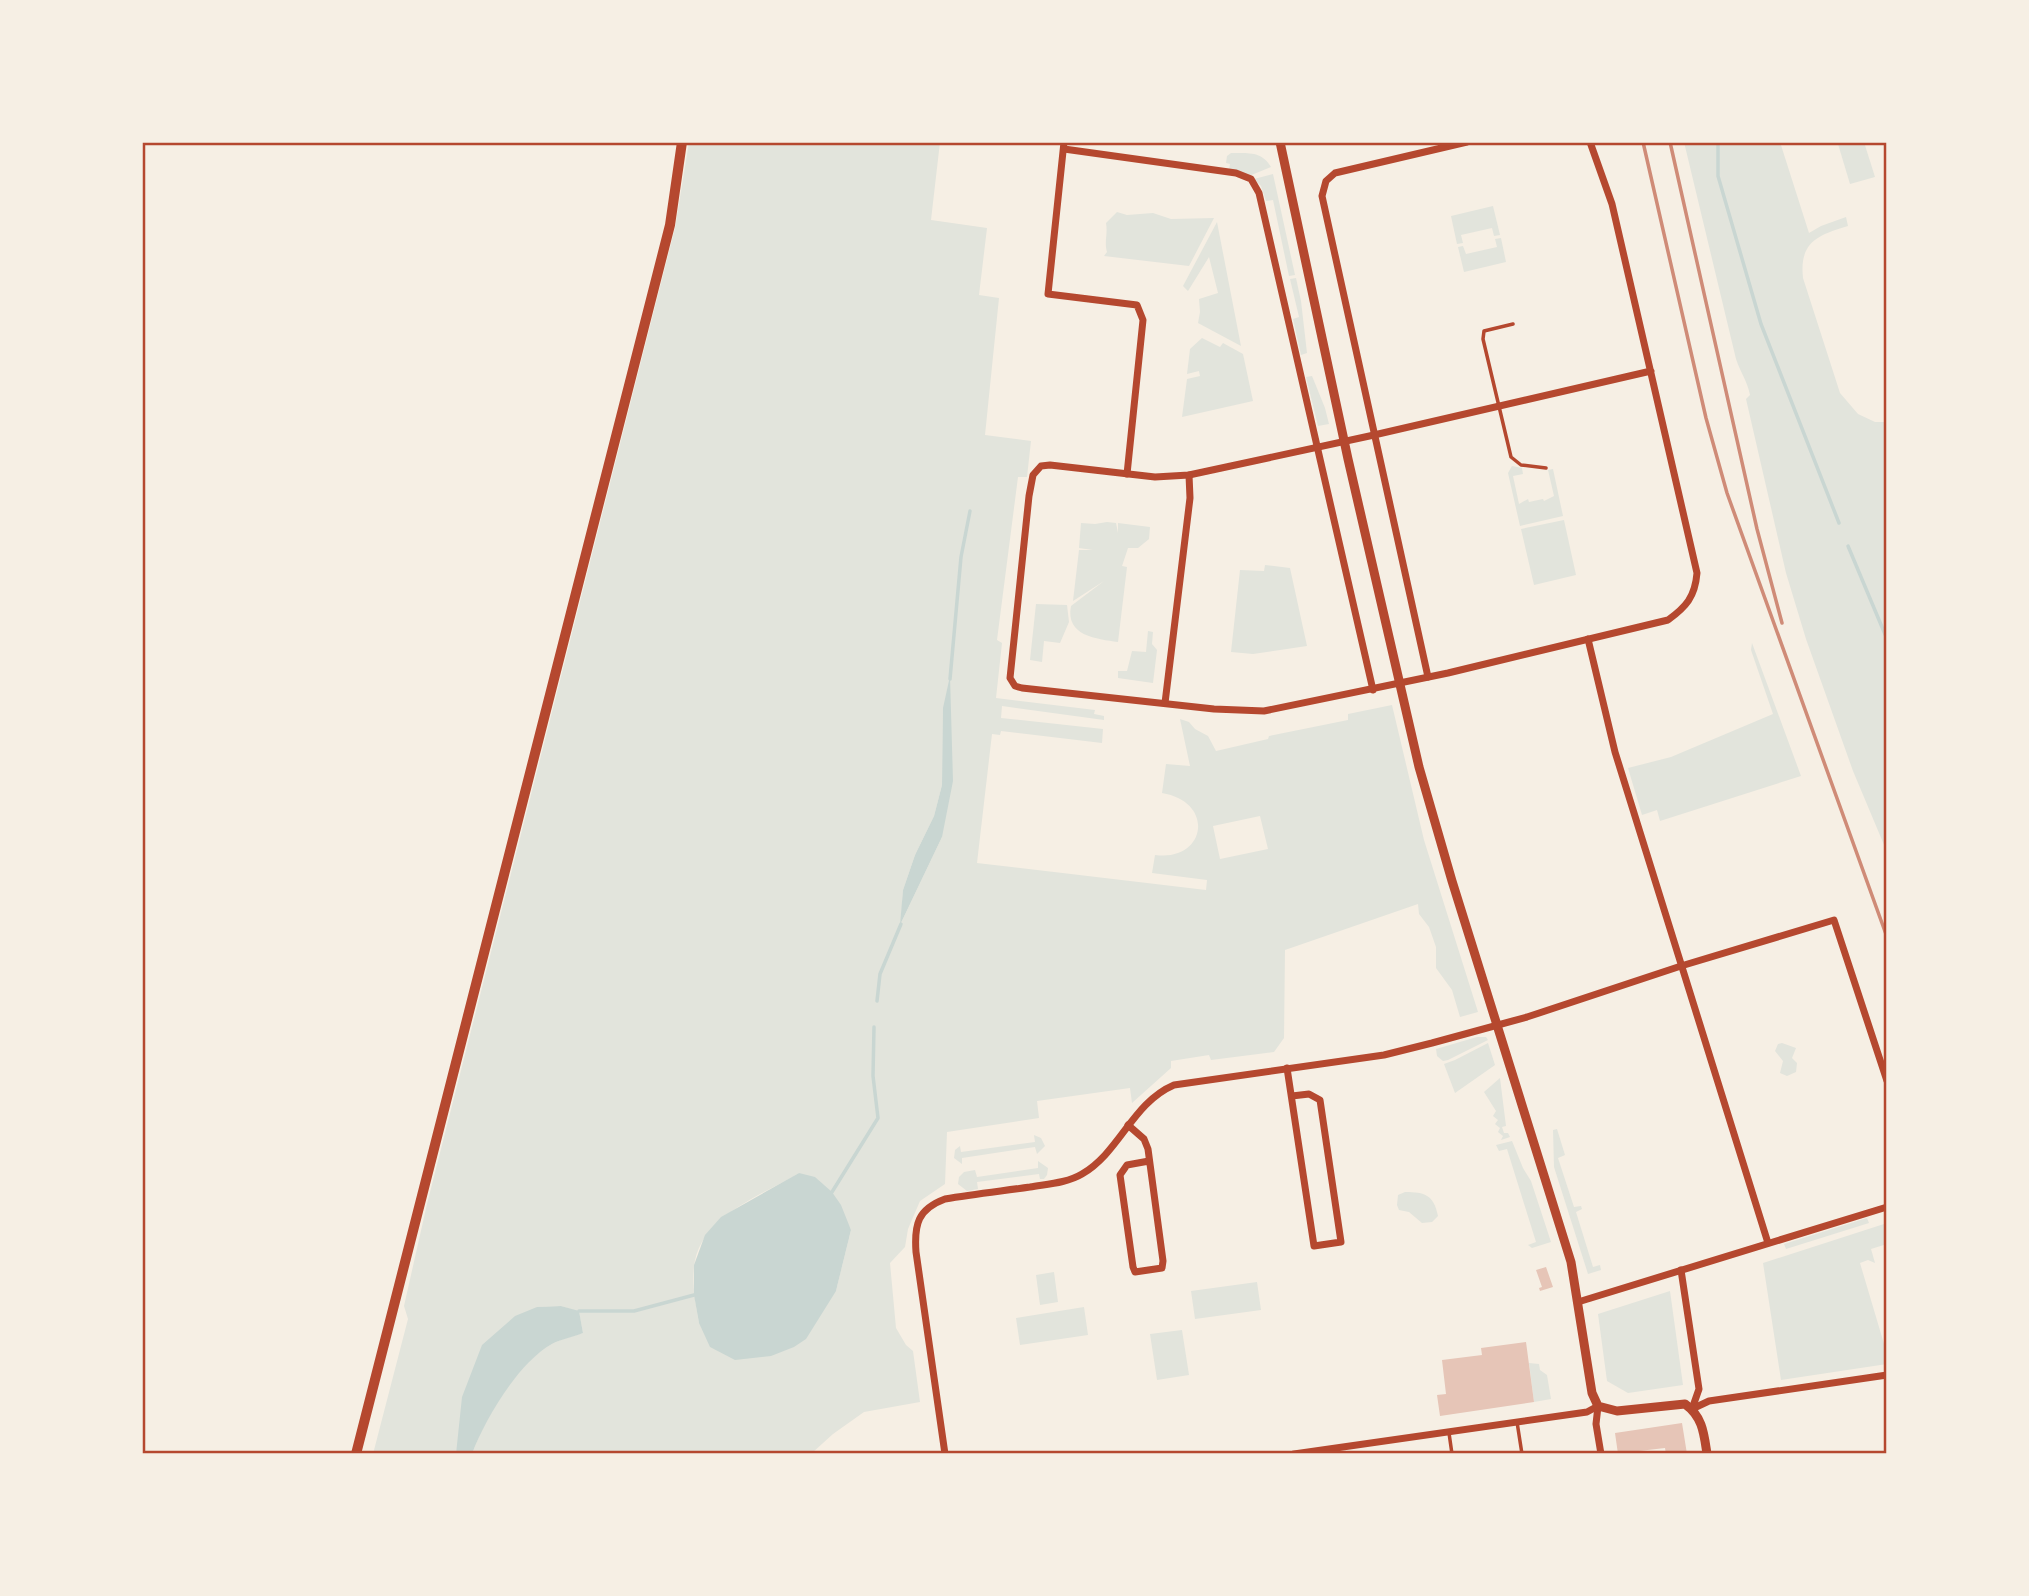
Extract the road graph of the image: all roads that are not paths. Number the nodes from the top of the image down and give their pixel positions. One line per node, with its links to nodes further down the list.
1 (682, 142): 37 (main road)
2 (1280, 142): 10 (street)
3 (1467, 142): 9 (street)
4 (1590, 142): 7 (street)
5 (1064, 145): 11 (street); 13 (street)
6 (1513, 324): 8 (lane)
7 (1651, 370): 8 (street); 15 (street)
8 (1498, 406): 9 (street); 12 (lane)
9 (1374, 435): 10 (street); 16 (street)
10 (1344, 441): 11 (street); 17 (street)
11 (1317, 447): 14 (street); 18 (street)
12 (1546, 468)
13 (1127, 474): 14 (street); 19 (street)
14 (1189, 475): 19 (street)
15 (1588, 639): 16 (street); 20 (street)
16 (1428, 677): 17 (street)
17 (1400, 683): 18 (street); 21 (street)
18 (1373, 690): 19 (street)
19 (1165, 703)
20 (1681, 966): 21 (street); 23 (street); 28 (street)
21 (1497, 1026): 22 (street); 30 (street)
22 (1287, 1068): 24 (street); 25 (street)
23 (1887, 1081)
24 (1292, 1096): 24 (street)
25 (1128, 1125): 26 (street); 38 (street)
26 (1149, 1161): 26 (street)
27 (1887, 1207): 28 (street)
28 (1768, 1243): 29 (street)
29 (1681, 1270): 30 (street); 33 (street)
30 (1578, 1302): 32 (street)
31 (1887, 1375): 33 (street)
32 (1598, 1406): 33 (street); 34 (street); 42 (street)
33 (1692, 1409): 43 (street)
34 (1517, 1421): 35 (street); 41 (lane)
35 (1449, 1431): 36 (street); 40 (lane)
36 (1310, 1453): 39 (street)
37 (356, 1454)
38 (945, 1454)
39 (1294, 1454)
40 (1452, 1454)
41 (1522, 1454)
42 (1601, 1454)
43 (1707, 1454)

